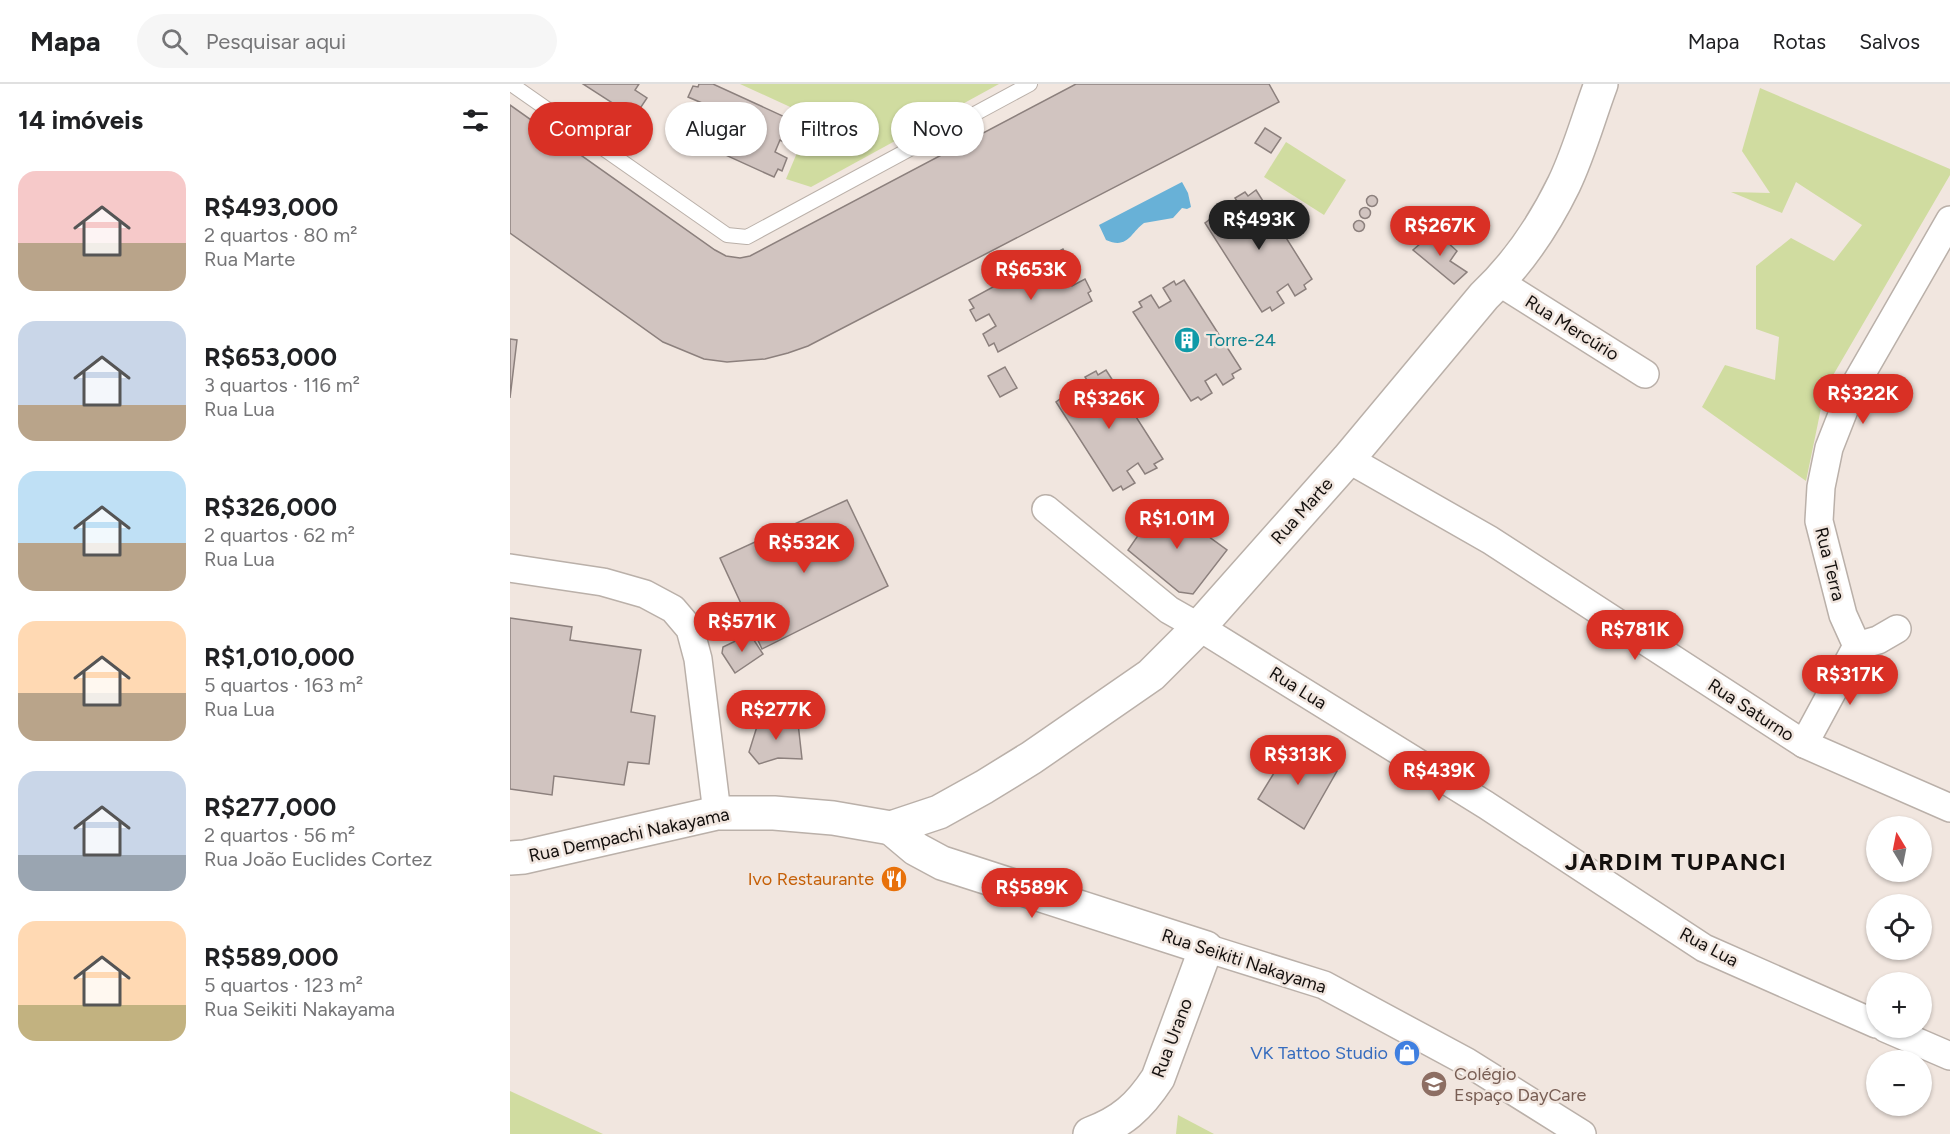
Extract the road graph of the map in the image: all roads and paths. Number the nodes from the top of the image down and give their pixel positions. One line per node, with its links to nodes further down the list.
1 (511, 84): 2 (lane)
2 (1030, 84)
3 (1601, 84): 5 (street, Rua Marte)
4 (1950, 220): 12 (street, Rua Terra)
5 (1499, 282): 6 (street, Rua Mercúrio); 7 (street, Rua Marte)
6 (1645, 374)
7 (1348, 459): 10 (street, Rua Marte); 13 (street, Rua Saturno)
8 (1046, 509): 10 (street, Rua Lua)
9 (510, 568): 15 (street)
10 (1199, 627): 16 (street, Rua Marte); 19 (street, Rua Lua)
11 (1897, 629): 12 (street)
12 (1857, 646): 13 (street)
13 (1804, 744): 14 (street, Rua Saturno)
14 (1950, 808)
15 (717, 813): 16 (street, Rua Dempachi Nakayama); 17 (street, Rua Dempachi Nakayama)
16 (891, 828): 18 (street, Rua Seikiti Nakayama)
17 (510, 858)
18 (1206, 948): 22 (street, Rua Urano); 23 (street, Rua Seikiti Nakayama)
19 (1866, 1020)
20 (1909, 1038): 21 (street)
21 (1950, 1056)
22 (1090, 1134)
23 (1582, 1134)

